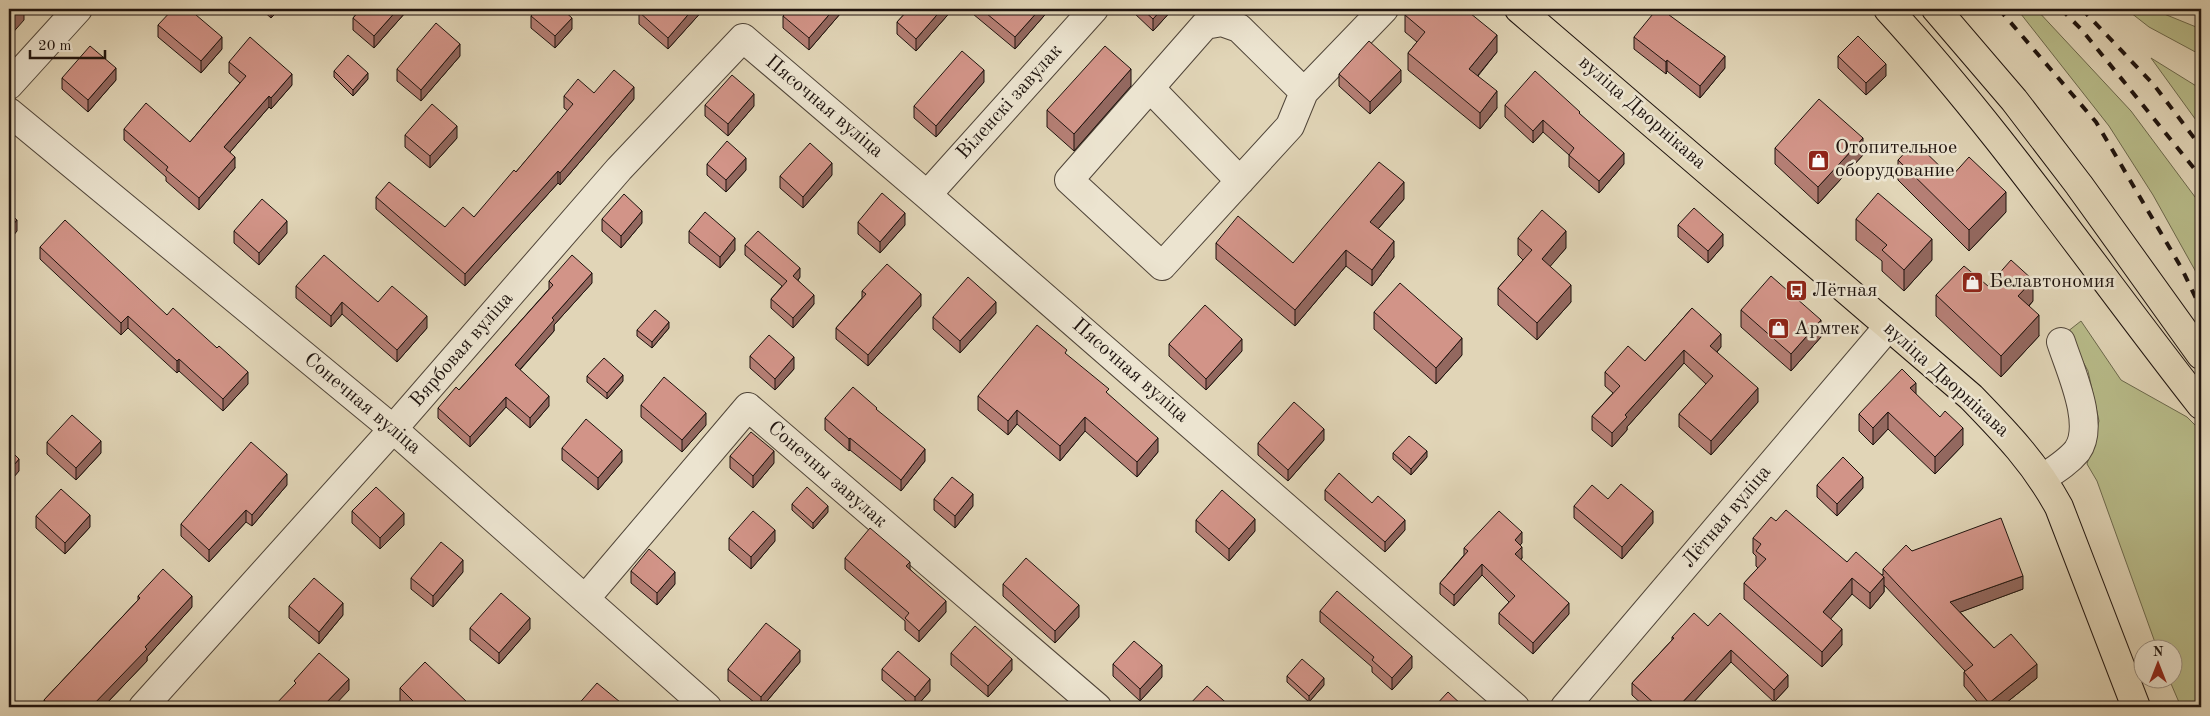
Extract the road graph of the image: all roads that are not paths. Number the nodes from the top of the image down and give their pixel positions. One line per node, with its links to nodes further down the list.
1 (78, 9): 8 (street)
2 (1094, 9): 13 (street, Віленскі завулак)
3 (1384, 9): 10 (street)
4 (1520, 9): 14 (main road, вуліца Дворнікава)
5 (1888, 9): 17 (main road)
6 (1936, 9): 16 (main road)
7 (743, 38): 13 (street, Пясочная вуліца); 18 (street, Вярбовая вуліца)
8 (9, 84)
9 (1150, 88): 10 (street); 12 (street); 12 (street)
10 (1304, 92): 12 (street)
11 (9, 112): 18 (street, Сонечная вуліца)
12 (1240, 181)
13 (927, 194): 24 (street, Пясочная вуліца)
14 (1888, 327): 19 (main road, вуліца Дворнікава); 25 (street, Лётная вуліца)
15 (2061, 342): 19 (street)
16 (2201, 355)
17 (2201, 405)
18 (393, 429): 20 (street, Сонечная вуліца); 21 (street, Вярбовая вуліца)
19 (2043, 478): 26 (main road, вуліца Дворнікава)
20 (585, 598): 22 (street, Сонечная вуліца); 23 (street, Сонечны завулак)
21 (144, 707)
22 (707, 707)
23 (1096, 707)
24 (1515, 707)
25 (1565, 707)
26 (2136, 707)

